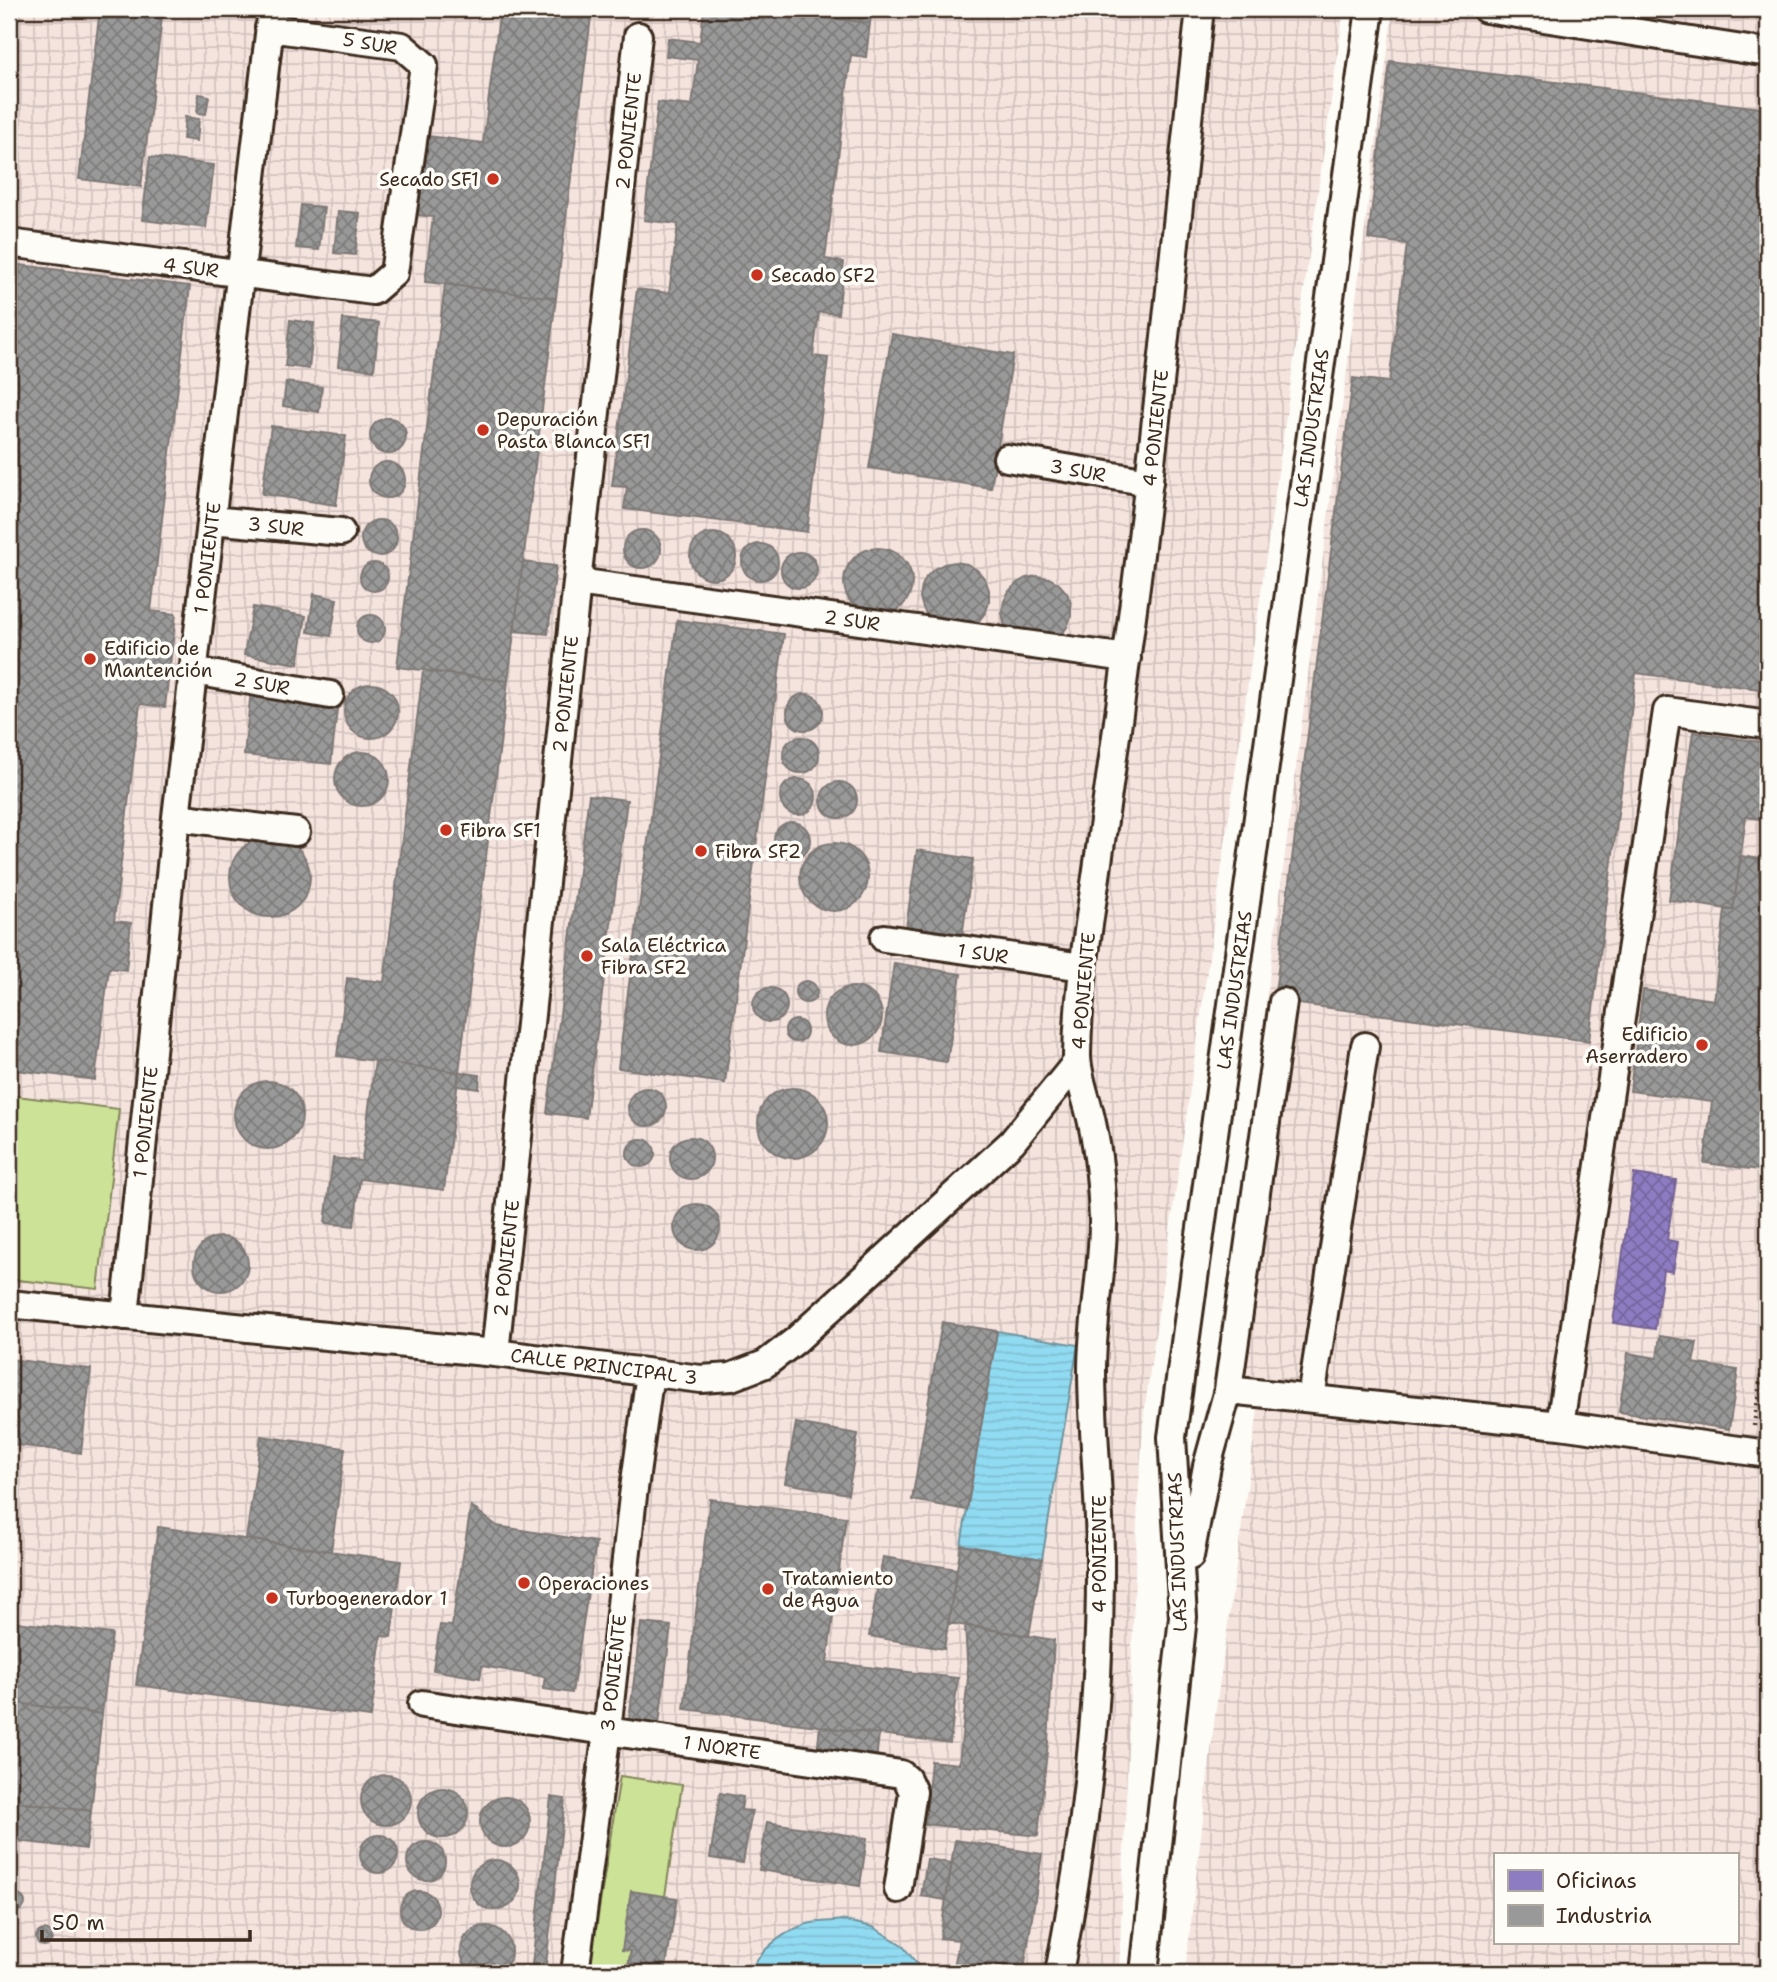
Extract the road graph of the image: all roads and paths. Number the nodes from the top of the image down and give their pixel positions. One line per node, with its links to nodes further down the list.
1 (1197, 9): 11 (street, 4 PONIENTE)
2 (1370, 9): 35 (street, LAS INDUSTRIAS)
3 (1486, 9): 6 (street)
4 (271, 18): 8 (street, 1 PONIENTE); 9 (street, 5 SUR)
5 (638, 36): 14 (street, 2 PONIENTE)
6 (1768, 53)
7 (9, 243): 8 (street, 4 SUR)
8 (240, 274): 9 (street, 4 SUR); 12 (street, 1 PONIENTE)
9 (373, 291)
10 (1007, 458): 11 (street, 3 SUR)
11 (1149, 482): 15 (street, 4 PONIENTE)
12 (211, 520): 13 (street, 3 SUR); 16 (street, 1 PONIENTE)
13 (341, 532)
14 (577, 582): 15 (street, 2 SUR); 29 (street, 2 PONIENTE)
15 (1127, 658): 22 (street, 4 PONIENTE)
16 (194, 671): 17 (street, 2 SUR); 19 (street, 1 PONIENTE)
17 (330, 695)
18 (1768, 725): 33 (street)
19 (176, 817): 20 (street); 27 (street, 1 PONIENTE)
20 (296, 832)
21 (884, 939): 22 (street, 1 SUR)
22 (1083, 967): 25 (street, 4 PONIENTE)
23 (1283, 1002): 31 (street)
24 (1364, 1046): 32 (street)
25 (1077, 1062): 30 (street, CALLE PRINCIPAL 3); 40 (street, 4 PONIENTE)
26 (9, 1304): 27 (street, CALLE PRINCIPAL 3)
27 (125, 1316): 29 (street, CALLE PRINCIPAL 3)
28 (1768, 1327): 34 (path)
29 (495, 1353): 30 (street, CALLE PRINCIPAL 3)
30 (650, 1373): 37 (street, 3 PONIENTE)
31 (1228, 1390): 32 (street); 35 (street)
32 (1311, 1398): 33 (street)
33 (1560, 1425): 34 (street)
34 (1759, 1453)
35 (1182, 1617): 41 (street, LAS INDUSTRIAS)
36 (422, 1704): 37 (street, 1 NORTE)
37 (607, 1731): 38 (street, 1 NORTE); 39 (street, 3 PONIENTE)
38 (898, 1889)
39 (575, 1973)
40 (1059, 1973)
41 (1144, 1973)

